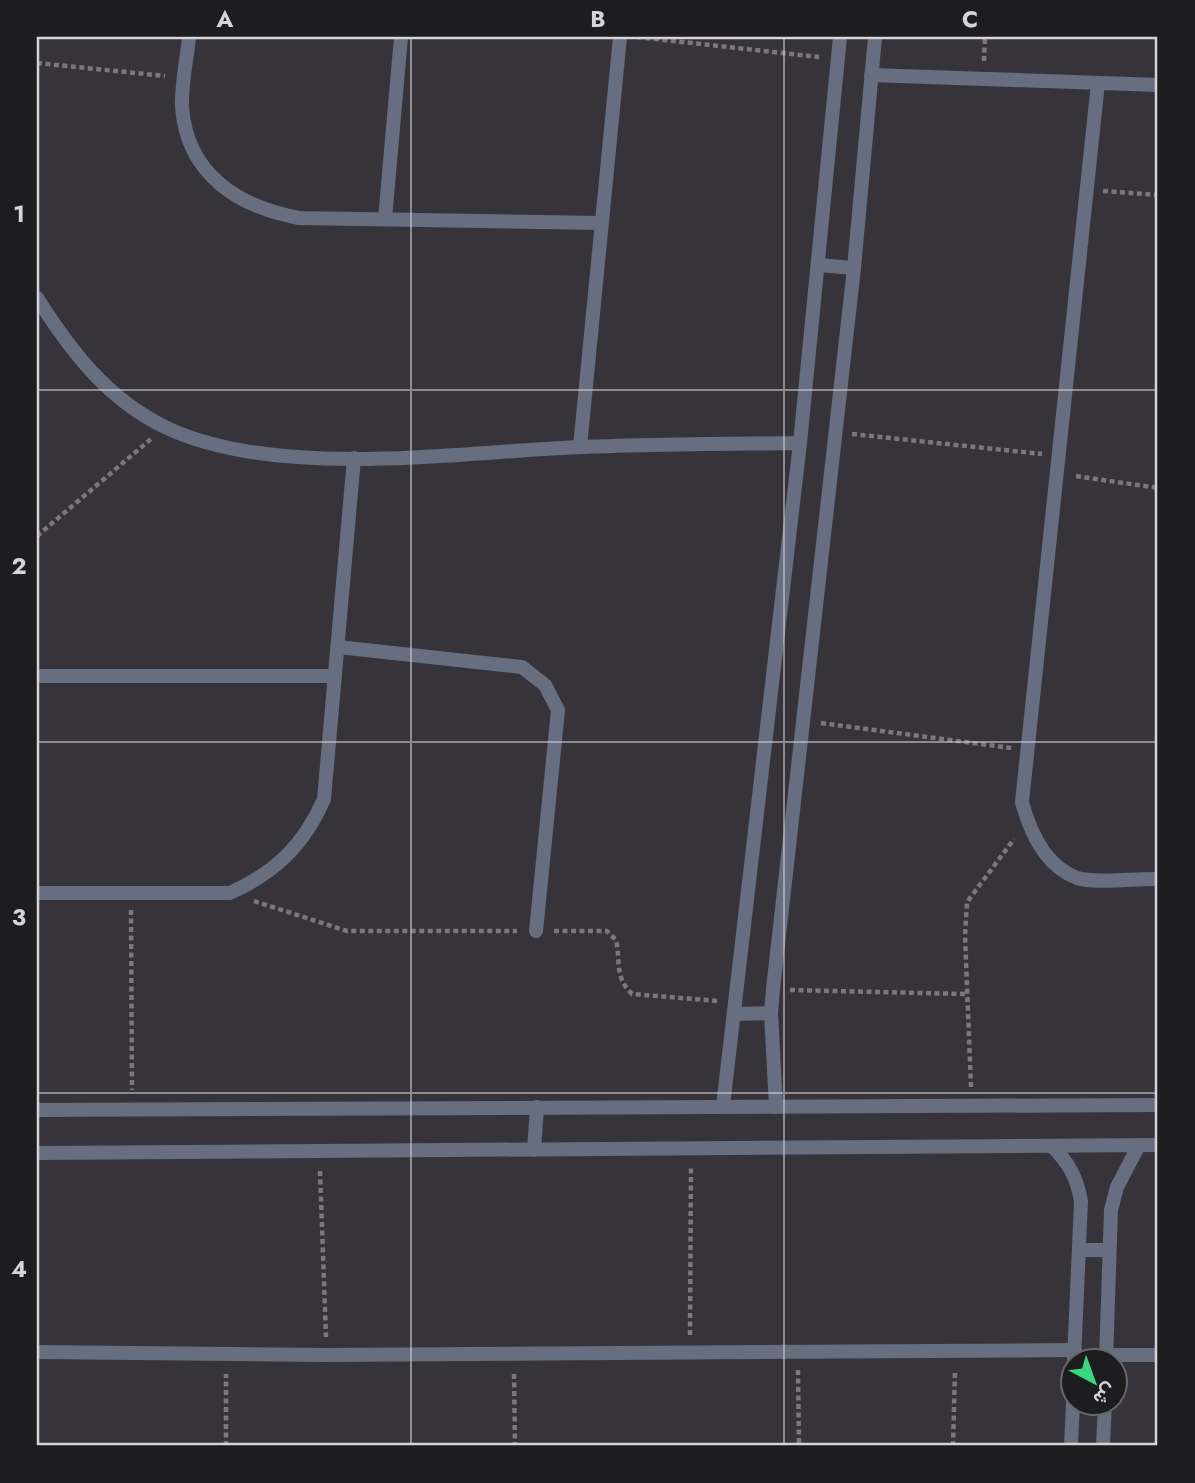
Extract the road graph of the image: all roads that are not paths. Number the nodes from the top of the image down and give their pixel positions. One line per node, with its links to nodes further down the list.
1 (189, 37): 9 (street)
2 (401, 37): 9 (street)
3 (620, 37): 10 (street)
4 (840, 37): 11 (street)
5 (875, 37): 6 (street)
6 (871, 75): 7 (street); 12 (street)
7 (1098, 83): 8 (street); 20 (street)
8 (1158, 85)
9 (385, 219): 10 (street)
10 (602, 223): 15 (street)
11 (818, 265): 12 (street); 14 (street)
12 (854, 268): 24 (street)
13 (37, 298): 16 (street)
14 (800, 443): 15 (street); 23 (street)
15 (580, 447): 16 (street)
16 (354, 458): 17 (street)
17 (338, 647): 19 (street); 22 (street)
18 (37, 676): 19 (street)
19 (335, 676): 21 (street)
20 (1158, 879)
21 (37, 893)
22 (536, 931)
23 (734, 1008): 24 (street); 27 (street)
24 (771, 1013): 28 (street)
25 (1158, 1105): 28 (street)
26 (537, 1107): 27 (street); 29 (street); 33 (street)
27 (723, 1107): 28 (street)
28 (776, 1107)
29 (37, 1110)
30 (1139, 1145): 31 (street); 32 (street); 36 (street)
31 (1158, 1145)
32 (1052, 1146): 33 (street); 35 (street)
33 (534, 1150): 34 (street)
34 (37, 1153)
35 (1079, 1250): 36 (street); 37 (street)
36 (1110, 1250): 38 (street)
37 (1074, 1346)
38 (1106, 1346)
39 (37, 1352): 40 (street)
40 (1058, 1354)
41 (1158, 1355): 42 (street)
42 (1128, 1357)
43 (1073, 1416): 45 (street)
44 (1104, 1416): 46 (street)
45 (1072, 1446)
46 (1103, 1446)

